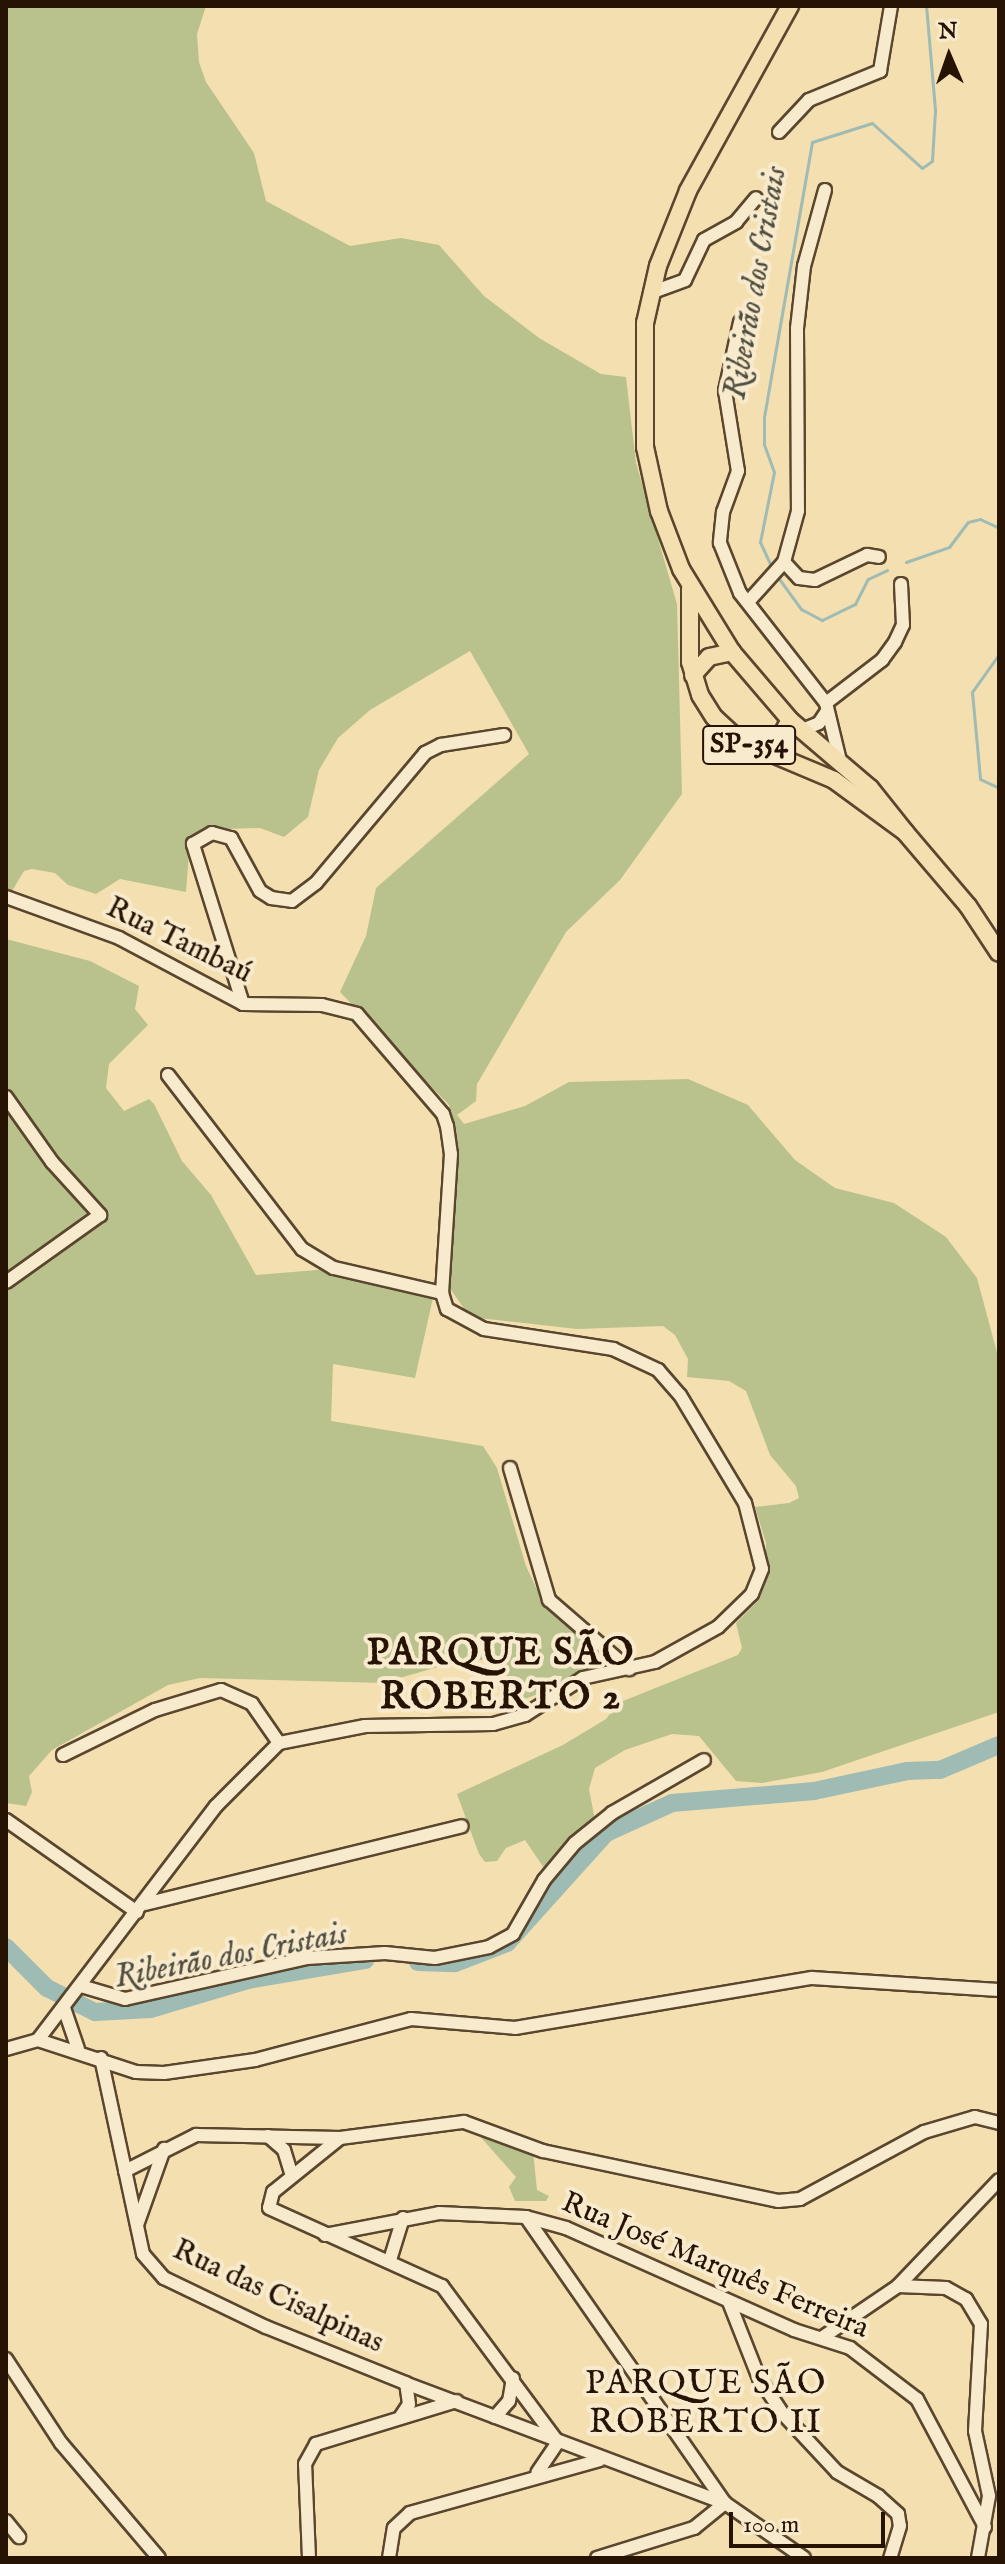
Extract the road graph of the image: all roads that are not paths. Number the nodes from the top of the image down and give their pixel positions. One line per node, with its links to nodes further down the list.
1 (790, 6): 6 (main road, SP-354)
2 (891, 6): 3 (street)
3 (779, 132)
4 (825, 190): 9 (street)
5 (756, 198): 6 (street)
6 (650, 293): 11 (main road, SP-354)
7 (740, 322): 12 (street)
8 (879, 557): 9 (street)
9 (784, 562): 12 (street)
10 (901, 584): 15 (street)
11 (690, 589): 13 (main road, SP-354); 14 (main road, SP-354)
12 (748, 602): 15 (street)
13 (732, 652): 14 (main road); 16 (main road, SP-354)
14 (693, 675): 18 (main road, SP-354)
15 (826, 707): 16 (street); 19 (street)
16 (796, 725): 18 (main road); 19 (main road, SP-354)
17 (504, 735): 23 (street)
18 (771, 754): 20 (main road, SP-354)
19 (841, 766): 20 (main road, SP-354)
20 (905, 832): 22 (main road, SP-354)
21 (6, 897): 23 (street, Rua Tambaú)
22 (999, 953)
23 (243, 1004): 27 (street, Rua Tambaú)
24 (168, 1075): 27 (street)
25 (6, 1097): 26 (street)
26 (6, 1282)
27 (442, 1293): 29 (street)
28 (510, 1468): 29 (street)
29 (629, 1669): 30 (street)
30 (279, 1743): 31 (street); 35 (street)
31 (63, 1755)
32 (704, 1760): 36 (street)
33 (6, 1820): 35 (street)
34 (462, 1826): 35 (street)
35 (141, 1908): 36 (street)
36 (78, 1989): 38 (street)
37 (999, 1990): 42 (street)
38 (65, 2007): 39 (street); 41 (street)
39 (38, 2040): 40 (street); 41 (street)
40 (6, 2049)
41 (78, 2049): 42 (street)
42 (101, 2058): 47 (street, Rua das Cisalpinas)
43 (999, 2123): 45 (street)
44 (268, 2136): 45 (street); 46 (street); 48 (street)
45 (340, 2138): 48 (street)
46 (164, 2149): 47 (street); 52 (street)
47 (125, 2171): 52 (street, Rua das Cisalpinas)
48 (292, 2176): 53 (street)
49 (999, 2180): 55 (street)
50 (526, 2217): 51 (street, Rua José Marquês Ferreira); 56 (street, Rua José Marquês Ferreira); 67 (street)
51 (403, 2218): 53 (street, Rua José Marquês Ferreira); 54 (street)
52 (136, 2228): 60 (street, Rua das Cisalpinas)
53 (325, 2235): 54 (street)
54 (390, 2260): 59 (street)
55 (898, 2286): 57 (street); 69 (street)
56 (729, 2302): 57 (street, Rua José Marquês Ferreira); 76 (street)
57 (823, 2337): 69 (street, Rua José Marquês Ferreira)
58 (6, 2359): 71 (street)
59 (513, 2378): 62 (street); 64 (street)
60 (406, 2383): 61 (street, Rua das Cisalpinas); 63 (street)
61 (458, 2401): 62 (street, Rua das Cisalpinas); 63 (street)
62 (495, 2417): 64 (street, Rua das Cisalpinas)
63 (400, 2418): 72 (street)
64 (558, 2442): 65 (street, Rua das Cisalpinas); 66 (street)
65 (600, 2460): 66 (street); 67 (street, Rua das Cisalpinas)
66 (537, 2473): 73 (street)
67 (725, 2503): 74 (street); 75 (street)
68 (6, 2521): 70 (street)
69 (985, 2527): 77 (street)
70 (19, 2537)
71 (159, 2558)
72 (309, 2558)
73 (389, 2558)
74 (597, 2558)
75 (804, 2558)
76 (890, 2558)
77 (978, 2558)

